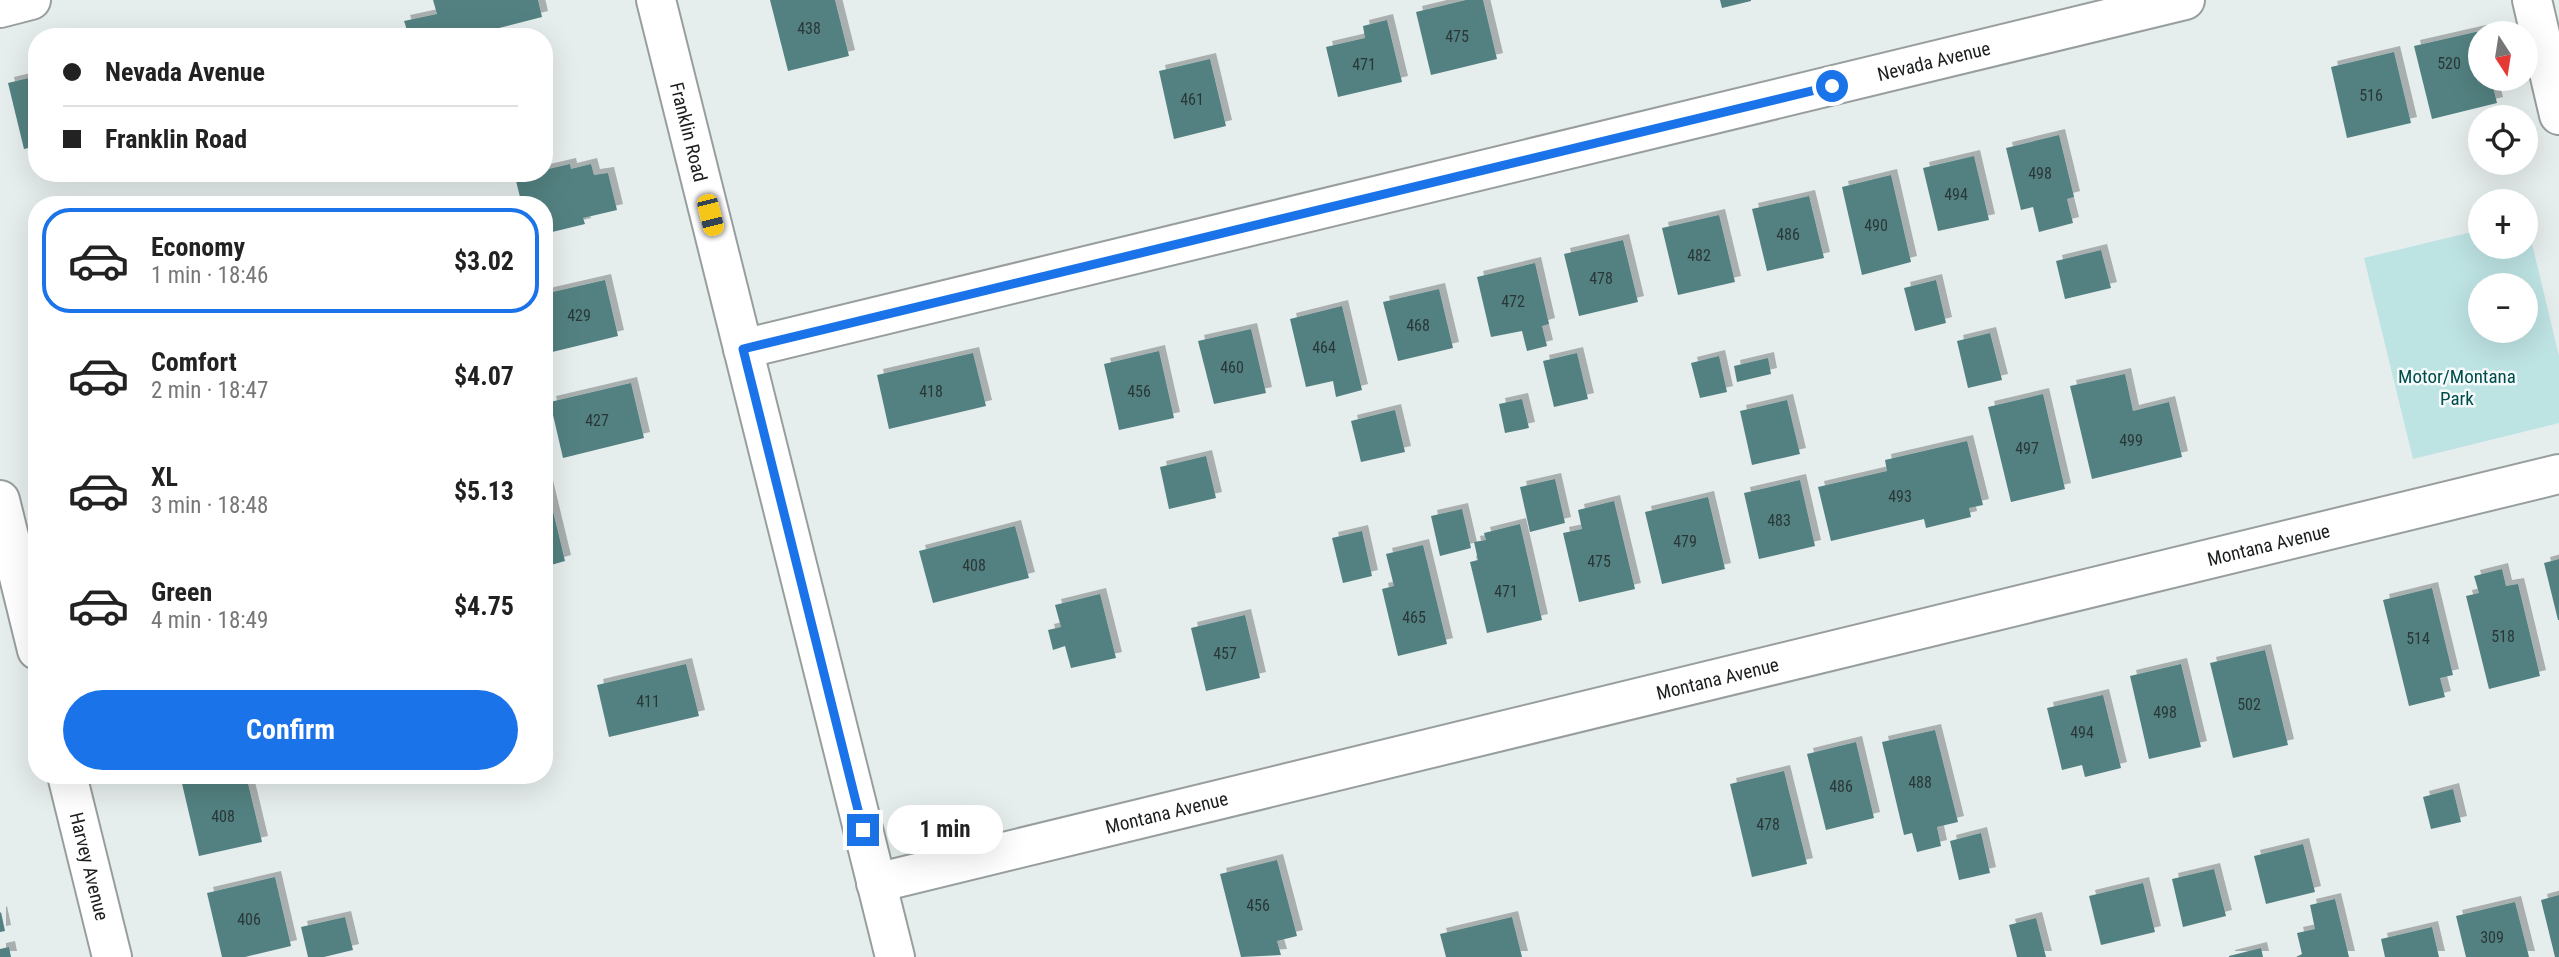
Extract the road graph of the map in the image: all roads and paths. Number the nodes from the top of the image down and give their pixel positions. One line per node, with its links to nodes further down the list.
1 (31, 0): 5 (street)
2 (656, 0): 7 (street, Franklin Road)
3 (2185, 0): 7 (street, Nevada Avenue)
4 (2532, 0): 6 (street)
5 (0, 8)
6 (2559, 115)
7 (743, 349): 12 (street, Franklin Road)
8 (2559, 474): 12 (street, Montana Avenue)
9 (0, 500): 10 (street)
10 (28, 614)
11 (69, 784): 13 (street, Harvey Avenue)
12 (876, 883): 14 (street, Franklin Road)
13 (112, 957)
14 (895, 957)

